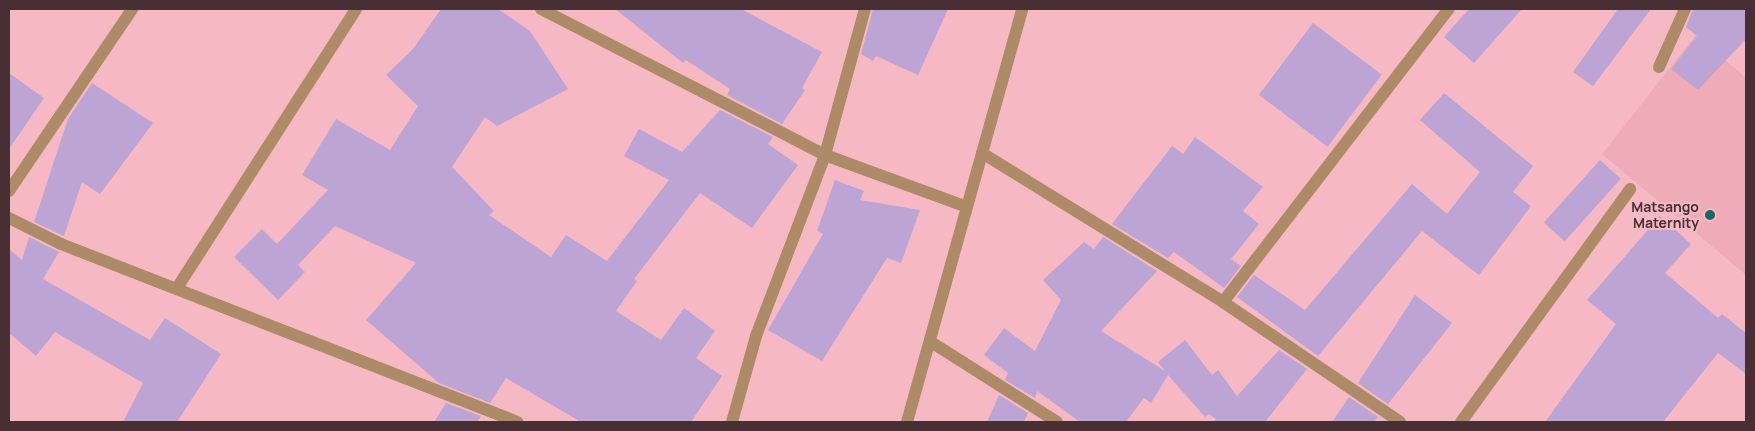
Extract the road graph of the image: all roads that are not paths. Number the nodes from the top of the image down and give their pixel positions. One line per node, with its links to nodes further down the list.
1 (132, 9): 13 (street)
2 (356, 9): 16 (street)
3 (541, 9): 8 (street)
4 (864, 9): 11 (street)
5 (1022, 9): 10 (street)
6 (1450, 9): 17 (street)
7 (1685, 9): 9 (street)
8 (555, 13): 11 (street)
9 (1659, 67)
10 (982, 153): 14 (street); 17 (street)
11 (825, 155): 14 (street); 20 (street)
12 (1630, 189): 24 (street)
13 (9, 191)
14 (967, 207): 18 (street)
15 (9, 218): 16 (street)
16 (177, 288): 19 (street)
17 (1223, 302): 23 (street)
18 (930, 342): 21 (street); 22 (street)
19 (517, 422)
20 (732, 422)
21 (907, 422)
22 (1057, 422)
23 (1400, 422)
24 (1461, 422)

